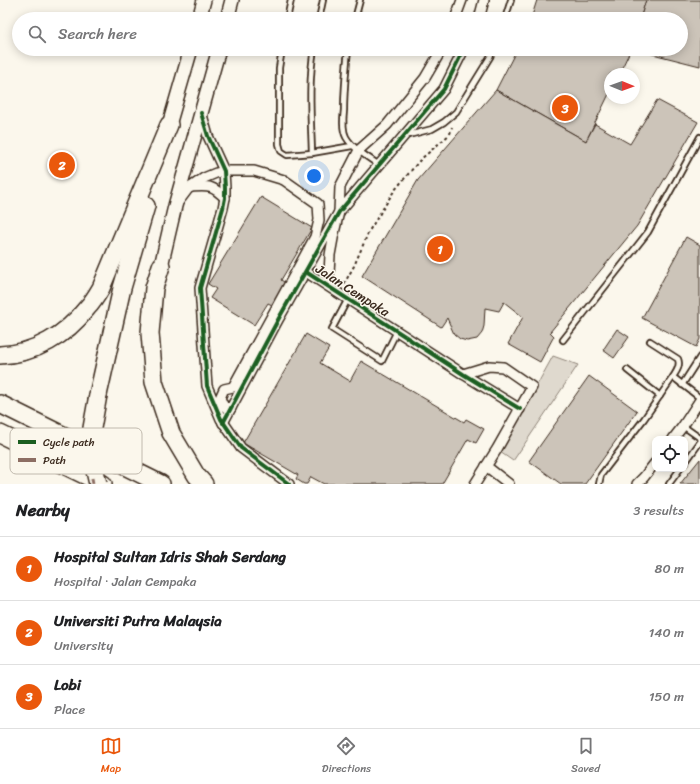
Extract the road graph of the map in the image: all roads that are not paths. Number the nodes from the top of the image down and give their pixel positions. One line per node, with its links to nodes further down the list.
1 (204, 0): 9 (main road)
2 (232, 0): 10 (main road)
3 (290, 0): 11 (lane)
4 (323, 0): 12 (lane)
5 (360, 0): 13 (lane)
6 (462, 0): 14 (street)
7 (484, 0): 15 (street)
8 (511, 0): 16 (lane)
9 (201, 12)
10 (229, 12)
11 (288, 12)
12 (320, 12)
13 (357, 12)
14 (458, 12)
15 (480, 12)
16 (507, 12)
17 (189, 56): 26 (main road)
18 (217, 56): 25 (main road)
19 (281, 56): 30 (lane)
20 (313, 56): 30 (lane)
21 (347, 56): 29 (lane)
22 (438, 56): 29 (street, Jalan Cempaka)
23 (460, 56): 27 (street, Jalan Cempaka)
24 (490, 56): 27 (lane)
25 (201, 113): 32 (street); 35 (main road)
26 (169, 125): 44 (highway); 58 (highway, bridge)
27 (403, 136): 31 (street, Jalan Cempaka)
28 (700, 137): 42 (lane)
29 (356, 148): 30 (lane); 31 (lane); 36 (street, Jalan Cempaka)
30 (312, 153)
31 (379, 165): 36 (street, Jalan Cempaka)
32 (224, 171): 33 (street); 34 (street); 53 (street)
33 (191, 187): 34 (street); 35 (street)
34 (225, 198): 55 (street)
35 (175, 206): 37 (main road)
36 (339, 212): 38 (street, Jalan Cempaka); 39 (street, Jalan Cempaka)
37 (160, 266): 74 (highway)
38 (306, 272): 39 (street, Jalan Cempaka); 53 (street)
39 (330, 287): 40 (street, Jalan Cempaka)
40 (348, 299): 41 (street, Jalan Cempaka); 41 (lane)
41 (397, 331): 47 (street, Jalan Cempaka)
42 (563, 340)
43 (650, 341): 48 (lane)
44 (0, 356)
45 (700, 357): 49 (lane)
46 (627, 370): 50 (lane)
47 (463, 374): 54 (street, Jalan Cempaka); 54 (street)
48 (673, 377): 49 (lane); 50 (lane)
49 (682, 384): 51 (lane)
50 (660, 396): 78 (lane)
51 (700, 399): 56 (street)
52 (0, 404): 57 (highway)
53 (231, 408): 55 (street)
54 (520, 409): 65 (street)
55 (223, 423): 75 (street)
56 (683, 426): 60 (street); 61 (lane)
57 (48, 428)
58 (92, 428)
59 (0, 434): 62 (highway)
60 (675, 436)
61 (700, 438)
62 (10, 439)
63 (700, 442): 64 (lane)
64 (688, 458)
65 (486, 466): 76 (street); 77 (street)
66 (652, 467): 79 (street)
67 (678, 472): 80 (lane)
68 (82, 474): 72 (highway)
69 (96, 474): 71 (highway, bridge)
70 (140, 474): 73 (highway)
71 (98, 484)
72 (103, 484)
73 (160, 484)
74 (204, 484)
75 (289, 484)
76 (475, 484)
77 (509, 484)
78 (599, 484)
79 (637, 484)
80 (669, 484)

